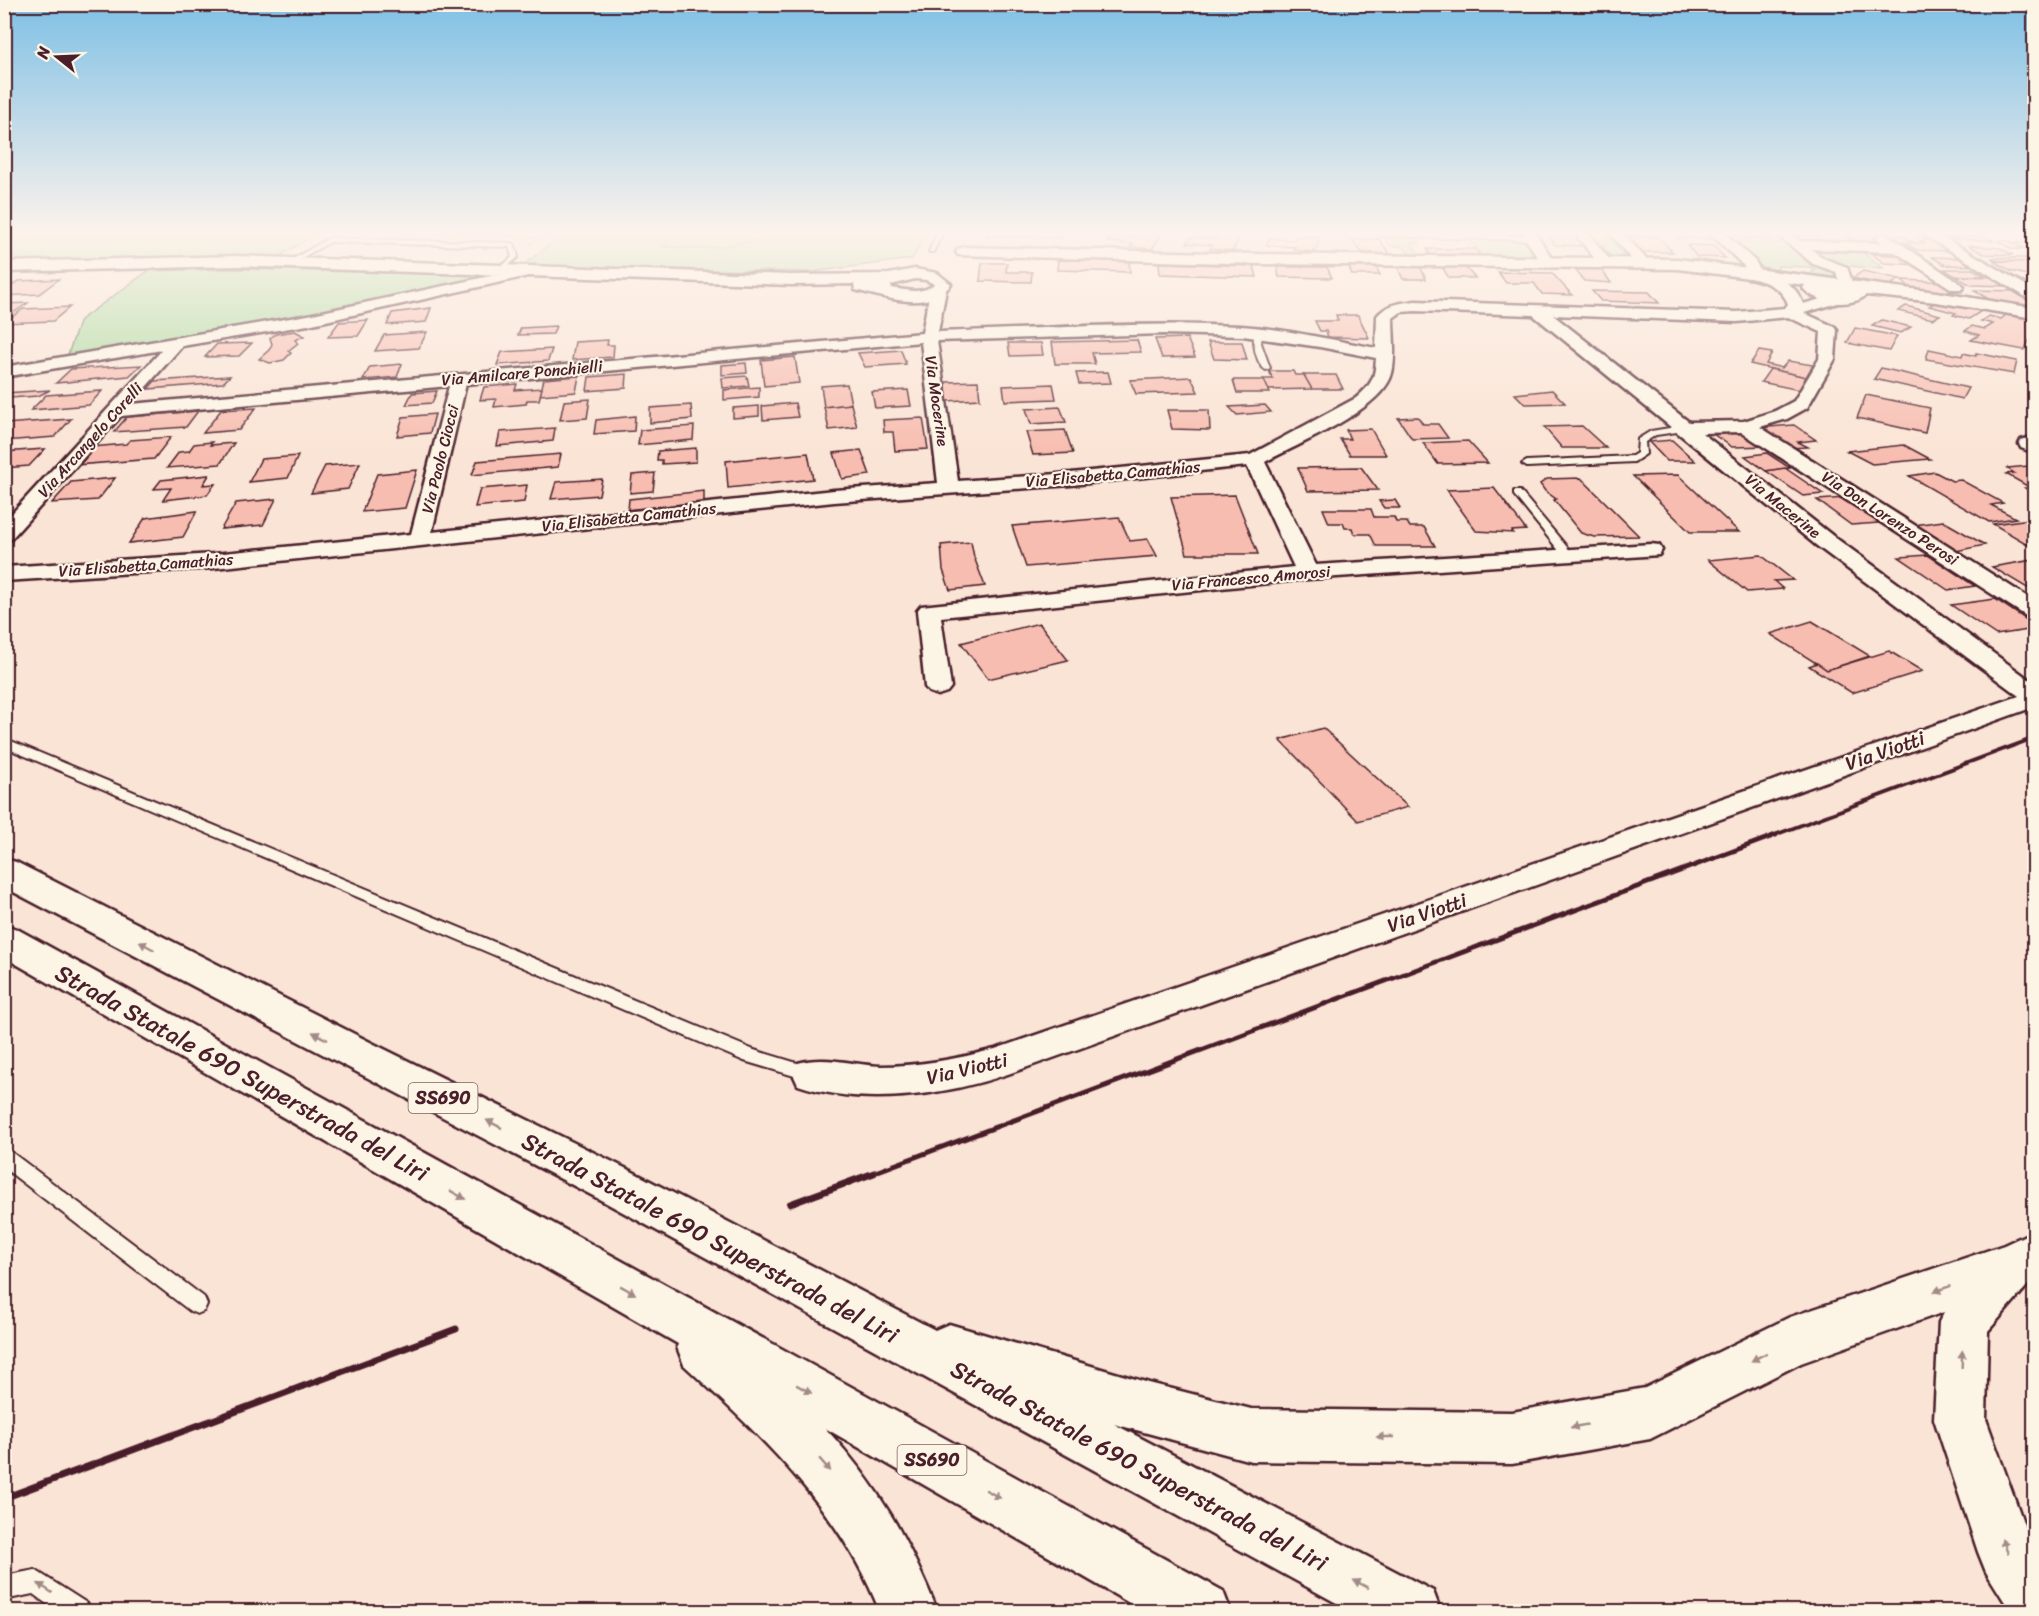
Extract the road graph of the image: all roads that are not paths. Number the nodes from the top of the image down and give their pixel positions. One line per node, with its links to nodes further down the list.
1 (373, 306): 15 (street)
2 (922, 306): 12 (street)
3 (933, 306): 12 (street, Via Mocerine)
4 (1411, 306): 16 (street)
5 (1428, 306): 9 (street)
6 (1794, 306): 10 (street)
7 (1797, 306): 10 (street)
8 (1994, 306): 11 (main road)
9 (1537, 310): 10 (street); 22 (street, Via Macerine)
10 (1790, 312): 21 (street)
11 (2034, 313)
12 (933, 316): 14 (street, Via Mocerine)
13 (1258, 333): 14 (street, Via Amilcare Ponchielli); 16 (street, Via Amilcare Ponchielli); 17 (lane)
14 (928, 337): 19 (street, Via Amilcare Ponchielli); 25 (street, Via Mocerine)
15 (176, 344): 18 (street); 20 (street, Via Arcangelo Corelli)
16 (1385, 355): 23 (street)
17 (1266, 368)
18 (4, 372)
19 (459, 379): 20 (street, Via Amilcare Ponchielli); 28 (street, Via Paolo Ciocci)
20 (117, 411): 27 (street, Via Arcangelo Corelli)
21 (1745, 426): 22 (street); 33 (street, Via Don Lorenzo Perosi)
22 (1688, 428): 24 (lane); 35 (street, Via Macerine)
23 (1254, 460): 25 (street, Via Elisabetta Camathias); 31 (street)
24 (1527, 464)
25 (949, 487): 28 (street, Via Elisabetta Camathias)
26 (1517, 494): 30 (lane)
27 (4, 535)
28 (420, 538): 32 (street, Via Elisabetta Camathias)
29 (1650, 550): 30 (street, Via Francesco Amorosi)
30 (1568, 555): 31 (street, Via Francesco Amorosi)
31 (1308, 572): 34 (street, Via Francesco Amorosi)
32 (4, 574)
33 (2034, 611)
34 (938, 687)
35 (2034, 697): 39 (street, Via Viotti)
36 (4, 742): 39 (lane)
37 (4, 871): 44 (main road, Strada Statale 690 Superstrada del Liri / SS690, one-way to 37)
38 (4, 939): 43 (main road, Strada Statale 690 Superstrada del Liri / SS690, one-way to 43)
39 (811, 1074)
40 (4, 1157): 42 (lane)
41 (2026, 1258): 44 (main road, one-way to 44); 46 (main road, one-way to 41)
42 (197, 1304)
43 (661, 1309): 48 (main road, one-way to 48); 49 (main road, Strada Statale 690 Superstrada del Liri / SS690, one-way to 49)
44 (880, 1328): 50 (main road, Strada Statale 690 Superstrada del Liri / SS690, one-way to 44)
45 (4, 1588): 47 (lane, one-way to 45)
46 (2034, 1596)
47 (80, 1611)
48 (909, 1611)
49 (1202, 1611)
50 (1412, 1611)

